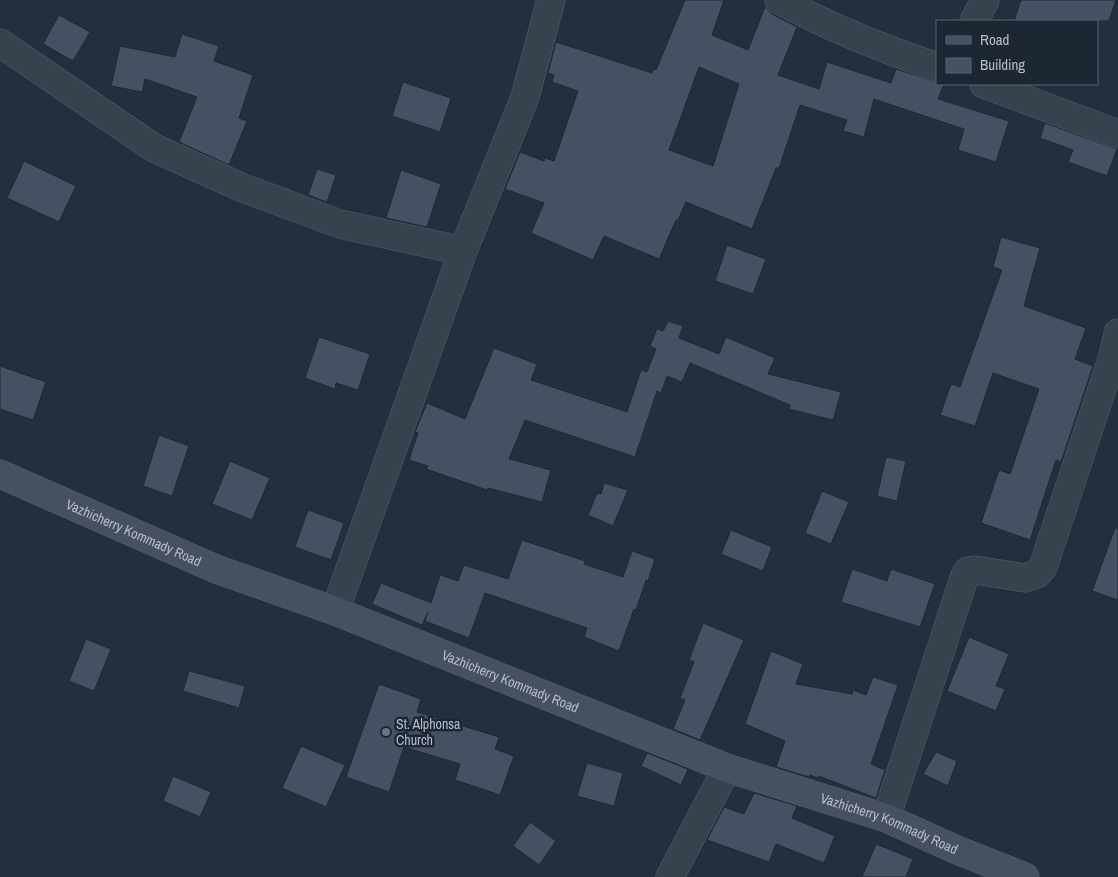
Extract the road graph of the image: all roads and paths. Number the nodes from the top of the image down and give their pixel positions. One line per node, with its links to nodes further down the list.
1 (552, 0): 9 (street)
2 (779, 0): 6 (street)
3 (985, 0): 4 (street)
4 (975, 20)
5 (0, 43): 9 (street)
6 (936, 67)
7 (987, 85): 8 (street)
8 (1118, 134)
9 (463, 251): 12 (street)
10 (1118, 333): 14 (street)
11 (0, 474): 12 (main road, Vazhicherry Kommady Road)
12 (335, 611): 13 (main road, Vazhicherry Kommady Road)
13 (727, 768): 14 (main road, Vazhicherry Kommady Road); 15 (street)
14 (886, 818): 16 (main road, Vazhicherry Kommady Road)
15 (670, 877)
16 (1025, 877)

